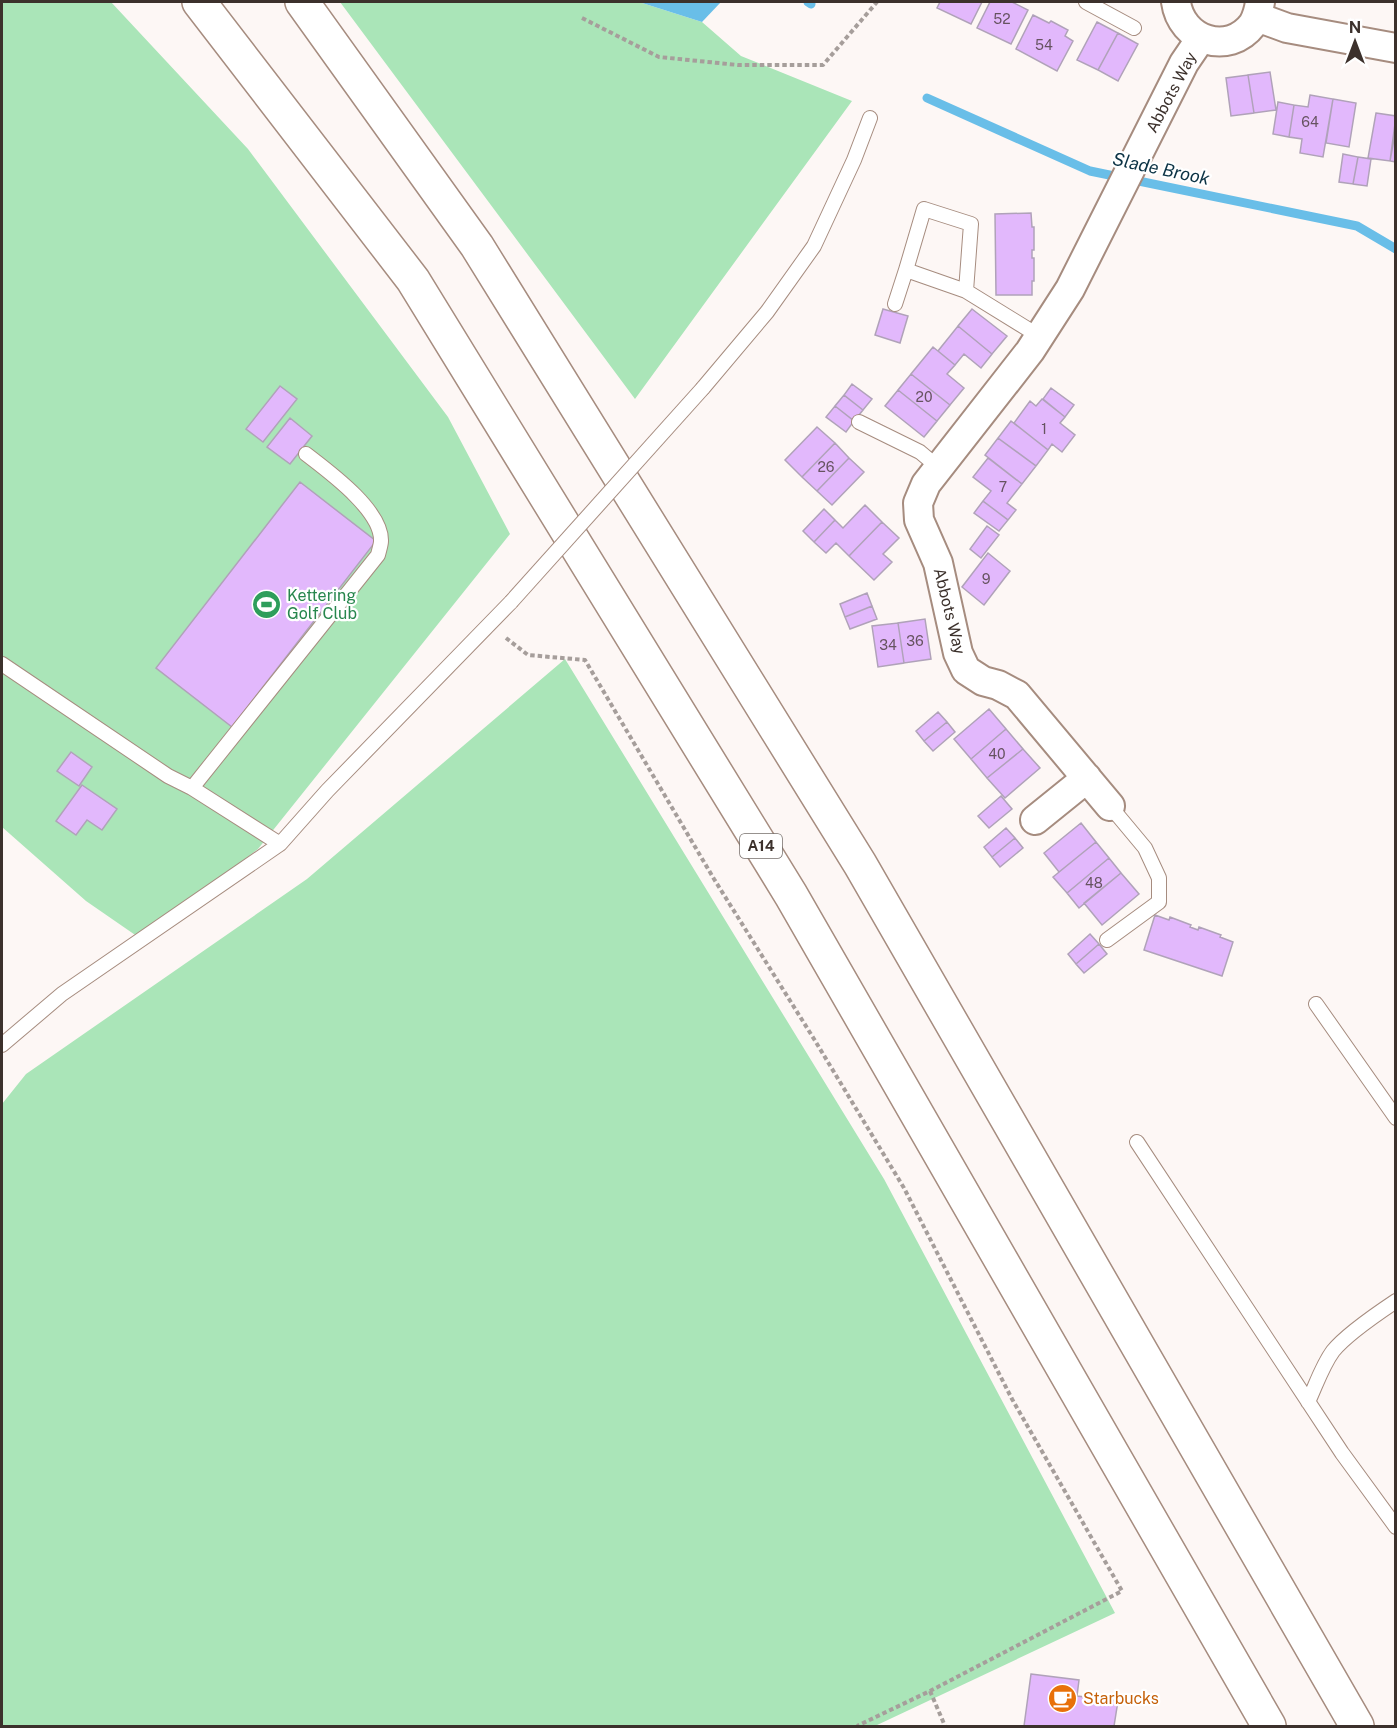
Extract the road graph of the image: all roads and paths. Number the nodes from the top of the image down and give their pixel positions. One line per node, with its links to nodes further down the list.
1 (199, 2): 37 (highway, A14)
2 (302, 2): 38 (highway)
3 (877, 2): 7 (path)
4 (1086, 2): 8 (lane)
5 (1176, 2): 9 (street)
6 (1259, 9): 9 (street); 10 (street)
7 (582, 18)
8 (1134, 28)
9 (1201, 38): 15 (street, Abbots Way)
10 (1395, 48)
11 (870, 118): 25 (lane, bridge)
12 (906, 270): 13 (lane); 13 (lane); 14 (lane)
13 (966, 291): 15 (lane)
14 (896, 304)
15 (1039, 336): 18 (street, Abbots Way)
16 (859, 422): 18 (lane)
17 (306, 454): 22 (lane)
18 (939, 468): 21 (street, Abbots Way)
19 (513, 644): 34 (path)
20 (2, 663): 22 (lane)
21 (1087, 778): 23 (street, Abbots Way); 24 (street)
22 (192, 788): 25 (lane)
23 (1110, 806): 26 (lane, Abbots Way)
24 (1035, 820)
25 (280, 844): 28 (lane)
26 (1107, 940)
27 (1316, 1004): 29 (lane)
28 (2, 1045)
29 (1395, 1118)
30 (1137, 1142): 32 (lane)
31 (1395, 1300): 32 (lane)
32 (1308, 1402): 33 (lane)
33 (1395, 1527)
34 (930, 1691): 35 (path); 36 (path)
35 (857, 1726)
36 (945, 1726)
37 (1269, 1726)
38 (1357, 1726)

